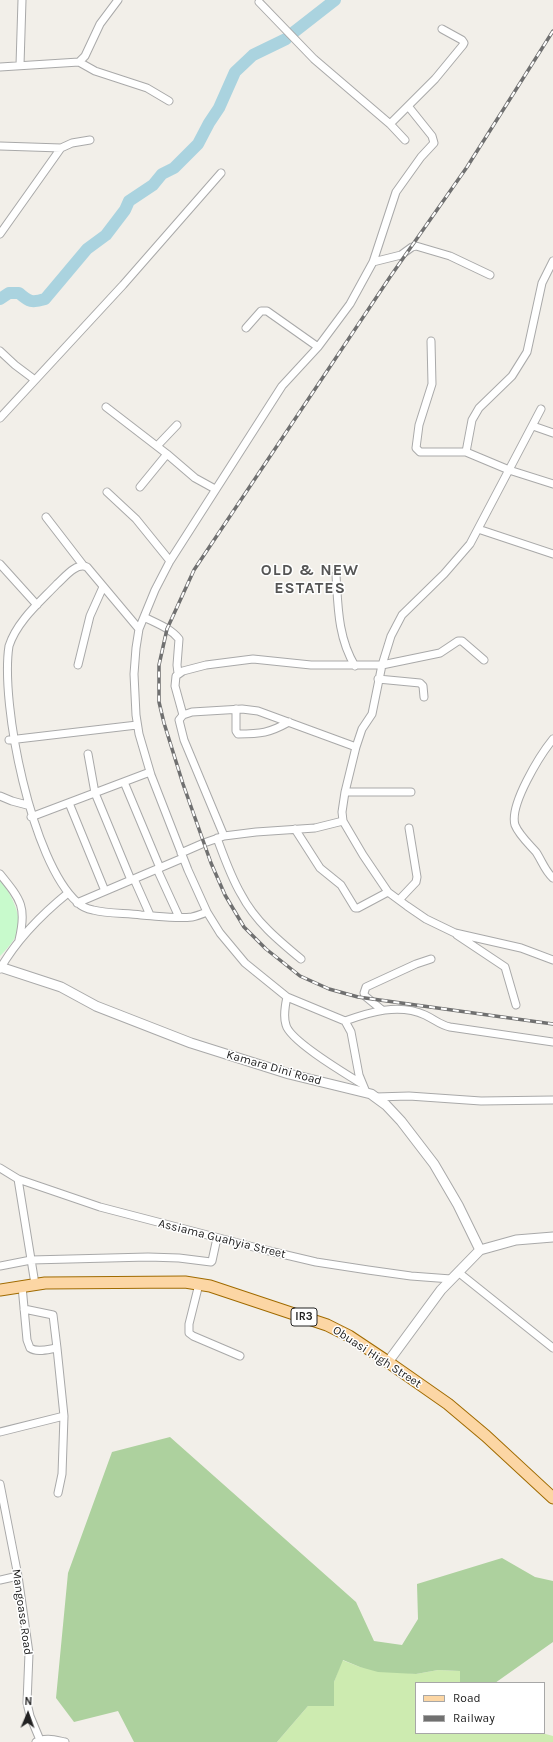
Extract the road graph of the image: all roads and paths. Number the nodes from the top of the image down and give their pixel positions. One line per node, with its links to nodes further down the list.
1 (22, 0): 6 (street)
2 (118, 0): 5 (street)
3 (259, 2): 10 (street)
4 (442, 28): 9 (street)
5 (79, 62): 6 (street); 8 (street)
6 (20, 65): 7 (street)
7 (0, 67)
8 (169, 101)
9 (408, 106): 10 (street); 17 (street)
10 (390, 124): 12 (street)
11 (90, 140): 14 (street)
12 (405, 140)
13 (0, 146): 14 (street)
14 (61, 148): 16 (street)
15 (221, 173): 24 (street)
16 (0, 234)
17 (373, 262): 19 (street); 22 (street)
18 (553, 262): 32 (street)
19 (490, 275)
20 (246, 328): 22 (street)
21 (431, 342): 32 (street)
22 (318, 347): 37 (street)
23 (0, 351): 24 (street)
24 (35, 380): 27 (street)
25 (106, 407): 31 (street)
26 (541, 409): 29 (street)
27 (0, 418)
28 (177, 425): 31 (street)
29 (533, 426): 30 (street); 34 (street)
30 (553, 432)
31 (157, 446): 33 (street)
32 (466, 452): 34 (street)
33 (167, 454): 36 (street); 37 (street)
34 (510, 470): 35 (street); 40 (street)
35 (553, 484)
36 (140, 487)
37 (215, 489): 42 (street)
38 (107, 492): 42 (street)
39 (46, 517): 44 (street)
40 (478, 529): 41 (street); 52 (street)
41 (553, 554)
42 (170, 561): 48 (street)
43 (0, 564): 47 (street)
44 (83, 565): 46 (street); 47 (street)
45 (336, 575): 53 (street)
46 (104, 587): 49 (street); 51 (street)
47 (37, 605): 62 (street)
48 (144, 617): 49 (street); 54 (street)
49 (139, 629): 60 (street)
50 (484, 660): 52 (street)
51 (78, 665)
52 (382, 665): 53 (street); 55 (street)
53 (355, 666): 54 (street)
54 (178, 673): 58 (street)
55 (378, 679): 56 (street); 63 (street)
56 (424, 697)
57 (236, 709): 58 (street); 59 (street); 59 (street)
58 (183, 715): 77 (street)
59 (289, 722): 63 (street)
60 (137, 725): 62 (street); 65 (street)
61 (553, 739): 82 (street)
62 (9, 740): 72 (street)
63 (356, 747): 67 (street)
64 (88, 754): 69 (street)
65 (150, 772): 66 (street); 79 (street)
66 (124, 782): 69 (street); 80 (street)
67 (345, 792): 68 (street); 74 (street)
68 (411, 792)
69 (95, 794): 71 (street); 83 (street)
70 (0, 796): 72 (street)
71 (69, 803): 73 (street); 84 (street)
72 (27, 805): 73 (street)
73 (31, 817): 86 (street)
74 (343, 820): 76 (street); 85 (street)
75 (409, 828): 87 (street)
76 (295, 829): 77 (street); 85 (street)
77 (224, 836): 78 (street)
78 (217, 838): 79 (street); 94 (street)
79 (182, 856): 80 (street); 89 (street)
80 (158, 869): 83 (street); 91 (street)
81 (0, 874): 93 (street)
82 (553, 878)
83 (133, 880): 84 (street); 90 (street)
84 (105, 891): 88 (street)
85 (388, 892): 87 (street)
86 (68, 893): 88 (street); 93 (street)
87 (399, 900): 92 (street)
88 (77, 903): 90 (street)
89 (207, 912): 91 (street); 98 (street)
90 (150, 915): 91 (street)
91 (179, 917)
92 (455, 933): 96 (street); 99 (street)
93 (19, 941): 97 (street)
94 (301, 959)
95 (430, 959): 100 (street)
96 (553, 960)
97 (0, 968): 103 (street, Kamara Dini Road)
98 (287, 997): 101 (street); 103 (street)
99 (516, 1005)
100 (382, 1010): 101 (street); 102 (street)
101 (345, 1021): 103 (street)
102 (553, 1042)
103 (364, 1088): 104 (street, Kamara Dini Road)
104 (376, 1097): 105 (street); 110 (street, Kamara Dini Road)
105 (553, 1100)
106 (1, 1171): 107 (street, Assiama Guahyia Street)
107 (18, 1179): 109 (street, Assiama Guahyia Street); 111 (street)
108 (553, 1237): 110 (street)
109 (217, 1238): 111 (street); 113 (street, Assiama Guahyia Street)
110 (480, 1250): 113 (street)
111 (31, 1260): 112 (street); 114 (street)
112 (0, 1266)
113 (455, 1275): 120 (street); 122 (street)
114 (35, 1284): 115 (main road, Obuasi High Street / IR3); 116 (main road, Obuasi High Street / IR3)
115 (199, 1284): 121 (street); 122 (main road, Obuasi High Street / IR3)
116 (22, 1286): 117 (main road, Obuasi High Street / IR3); 118 (street)
117 (0, 1290)
118 (24, 1309): 119 (street); 119 (street)
119 (57, 1348): 123 (street)
120 (553, 1348)
121 (240, 1356)
122 (388, 1362): 127 (main road, Obuasi High Street / IR3)
123 (64, 1416): 124 (street); 126 (street)
124 (0, 1432)
125 (0, 1484): 128 (street, Mangoase Road)
126 (58, 1493)
127 (553, 1498)
128 (18, 1576): 129 (street); 130 (street, Mangoase Road)
129 (0, 1580)
130 (38, 1741): 131 (street)
131 (65, 1742)

